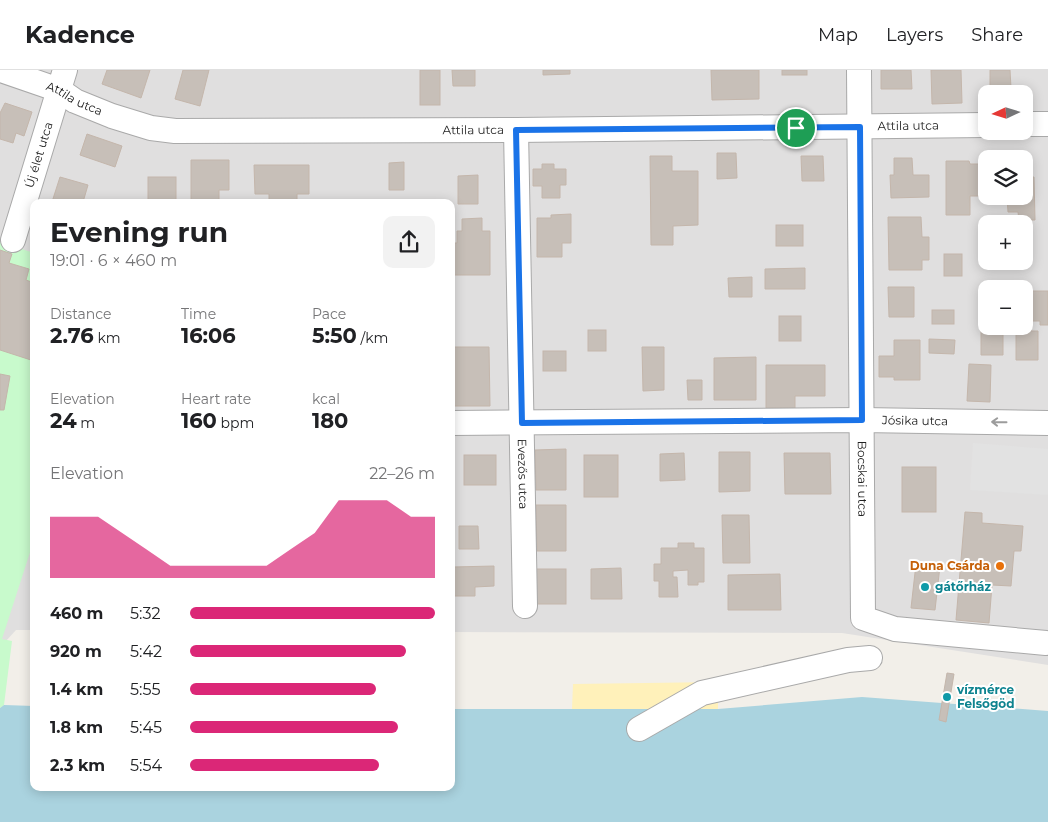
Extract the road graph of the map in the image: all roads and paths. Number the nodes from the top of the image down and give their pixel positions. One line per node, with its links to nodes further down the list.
1 (1, 70): 3 (street, Attila utca)
2 (859, 70): 7 (street, Bocskai utca)
3 (62, 80): 8 (street, Attila utca); 9 (street, Új élet utca)
4 (1033, 124): 5 (street)
5 (1048, 124)
6 (978, 125): 7 (street, Attila utca)
7 (860, 127): 8 (street, Attila utca); 10 (street, Bocskai utca)
8 (516, 130): 12 (street, Evezős utca)
9 (12, 240)
10 (862, 420): 12 (street, Jósika utca); 13 (street, Jósika utca, one-way to 10); 15 (street, Bocskai utca)
11 (455, 423): 12 (street, Jósika utca)
12 (522, 423): 14 (street, Evezős utca)
13 (1048, 423)
14 (525, 606)
15 (1046, 643)
16 (870, 658): 17 (street)
17 (639, 729)

